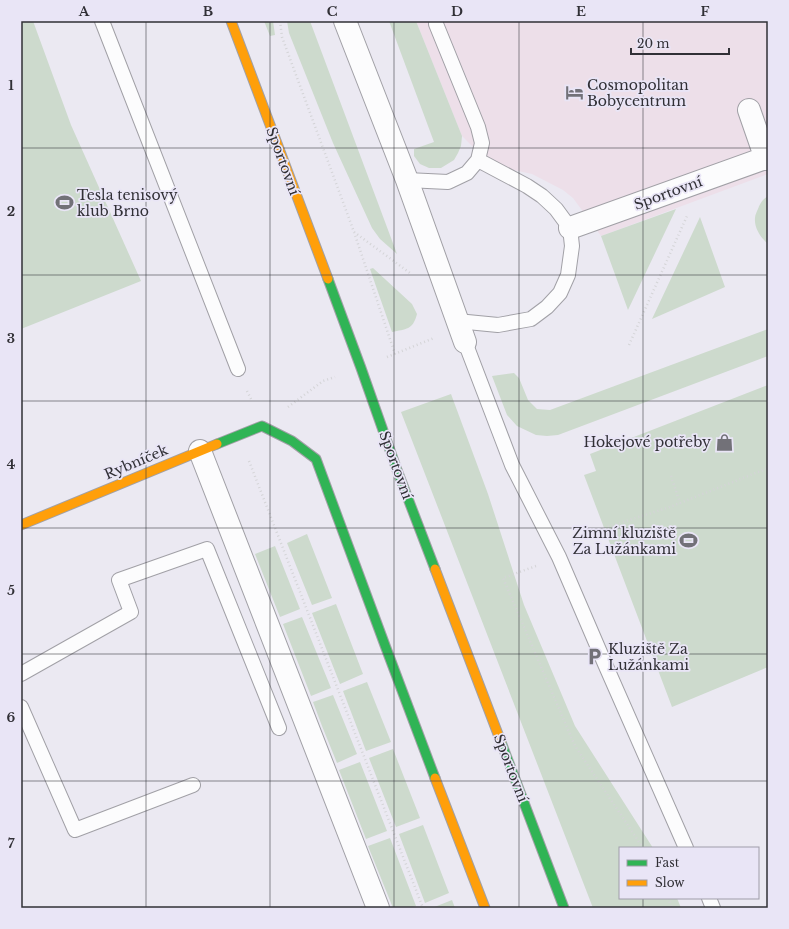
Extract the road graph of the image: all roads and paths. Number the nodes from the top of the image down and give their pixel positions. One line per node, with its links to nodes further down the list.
1 (102, 21): 19 (lane)
2 (231, 21): 18 (main road, Sportovní)
3 (280, 21): 12 (path)
4 (345, 21): 9 (street)
5 (436, 24): 8 (lane)
6 (749, 110): 7 (street, Sportovní)
7 (767, 158): 10 (street, Sportovní)
8 (478, 160): 9 (lane); 11 (lane)
9 (407, 180): 14 (street)
10 (702, 181): 11 (street, Sportovní); 16 (path)
11 (570, 228): 14 (lane)
12 (354, 232): 13 (path); 17 (path)
13 (412, 274)
14 (457, 321): 15 (street)
15 (465, 342): 17 (path); 28 (lane)
16 (629, 346)
17 (394, 354): 18 (path)
18 (361, 368): 20 (path); 38 (main road, Sportovní)
19 (238, 369)
20 (262, 426): 21 (main road, Rybníček); 37 (main road)
21 (238, 435): 22 (main road, Rybníček); 36 (path)
22 (200, 451): 26 (main road, Rybníček); 35 (street)
23 (768, 468): 25 (path)
24 (671, 476): 25 (path)
25 (680, 503): 27 (path)
26 (21, 525)
27 (604, 528)
28 (559, 557): 33 (path); 34 (lane)
29 (21, 674): 31 (lane)
30 (21, 707): 32 (lane)
31 (279, 728)
32 (193, 786)
33 (642, 847)
34 (686, 847)
35 (378, 908)
36 (423, 908)
37 (485, 908)
38 (564, 908)

